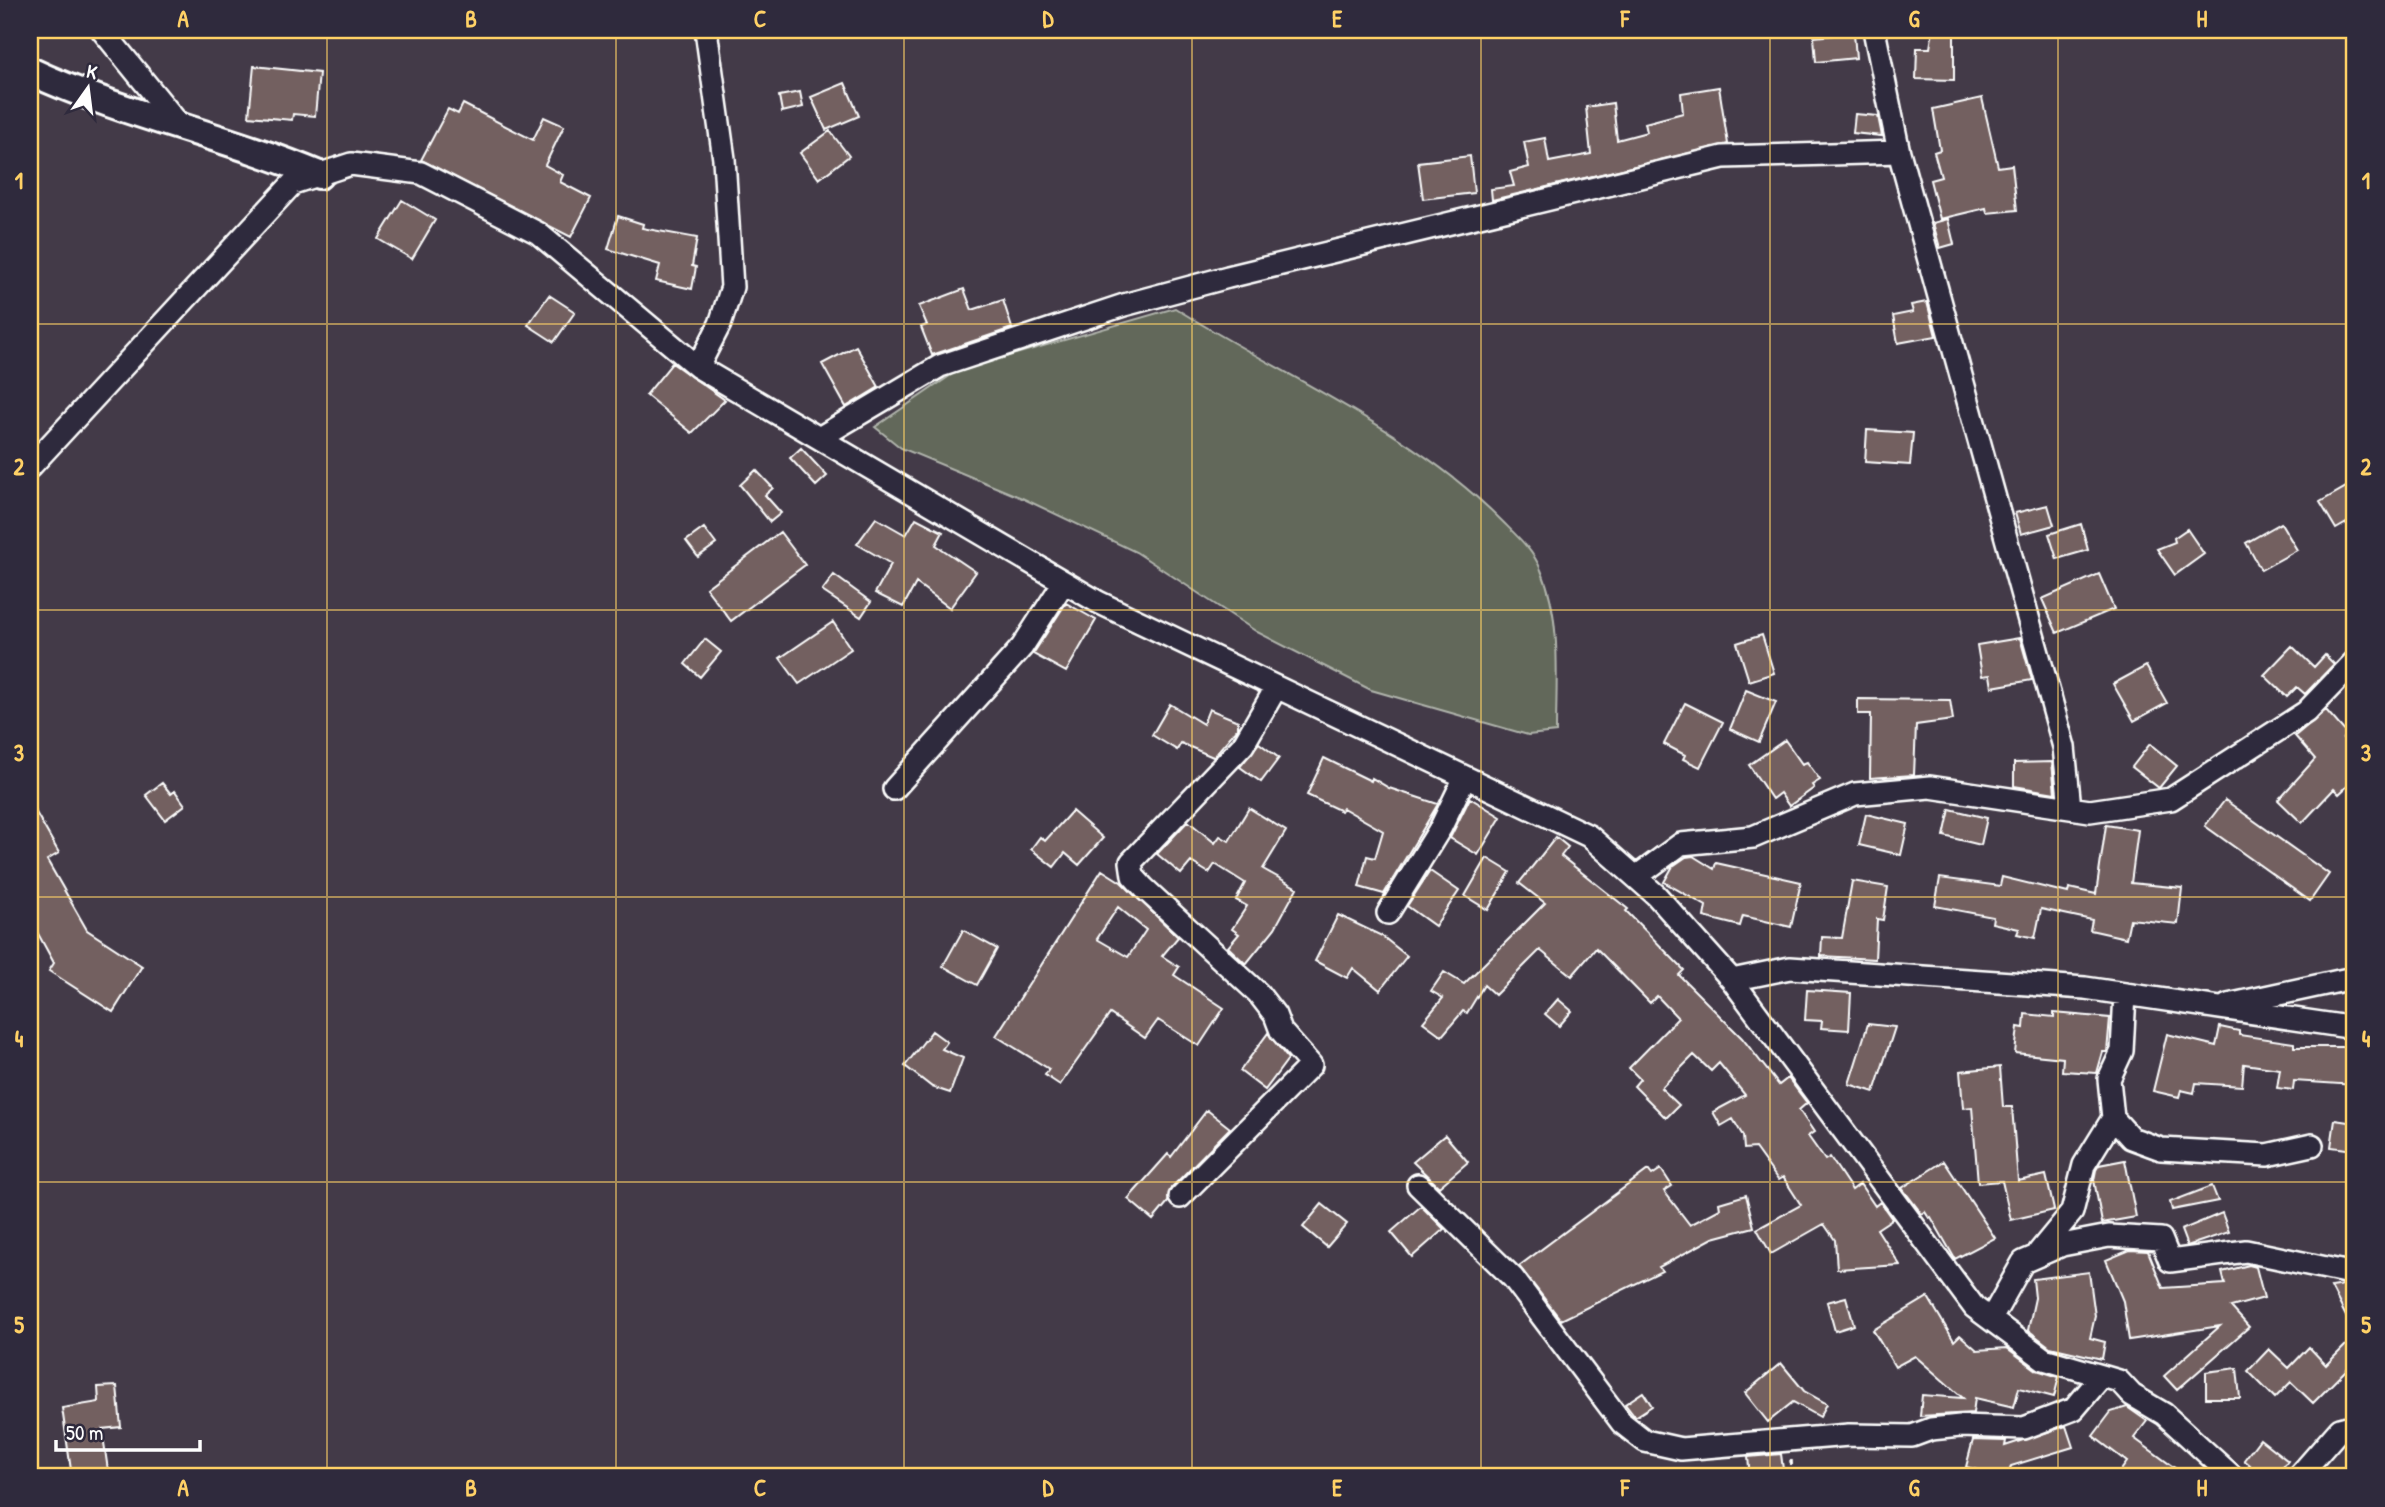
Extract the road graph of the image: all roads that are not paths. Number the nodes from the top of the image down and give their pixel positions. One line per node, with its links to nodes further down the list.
1 (102, 30): 5 (street)
2 (706, 30): 8 (street)
3 (1874, 30): 6 (street)
4 (30, 71): 5 (street)
5 (181, 127): 7 (street)
6 (1899, 152): 9 (street); 16 (street)
7 (319, 174): 8 (street); 10 (street)
8 (698, 367): 9 (street)
9 (819, 438): 11 (street)
10 (30, 467)
11 (1064, 582): 13 (street); 15 (street)
12 (2355, 661): 16 (street)
13 (1276, 688): 14 (street); 27 (street)
14 (1465, 777): 17 (street); 18 (street)
15 (894, 789)
16 (2070, 808): 17 (street)
17 (1636, 877): 20 (street)
18 (1388, 913)
19 (2355, 974): 22 (street)
20 (1732, 979): 21 (street); 30 (street)
21 (2125, 994): 22 (street); 24 (street)
22 (2216, 1007): 23 (street)
23 (2355, 1028)
24 (2113, 1118): 25 (street); 28 (street)
25 (2312, 1145)
26 (1418, 1185): 31 (street)
27 (1180, 1197)
28 (2036, 1256): 29 (street); 30 (street)
29 (2355, 1270)
30 (1991, 1319): 31 (street)
31 (2102, 1377): 33 (street)
32 (2355, 1425): 34 (street)
33 (2233, 1477)
34 (2298, 1477)

